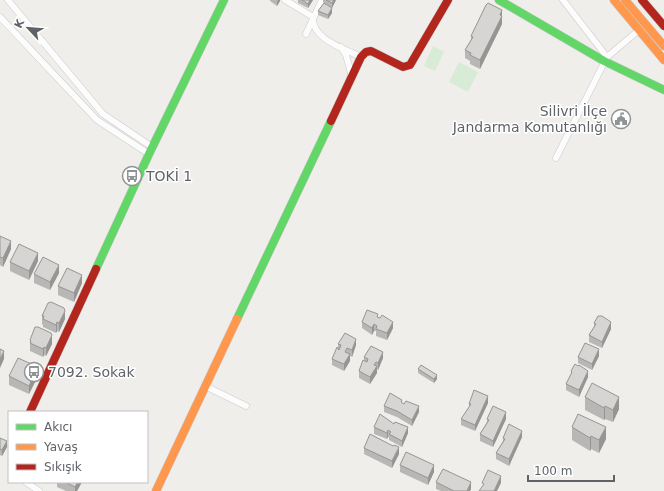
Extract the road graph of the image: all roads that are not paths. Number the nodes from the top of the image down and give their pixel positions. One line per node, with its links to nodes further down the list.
1 (8, 0): 24 (street)
2 (224, 0): 24 (main road)
3 (285, 0): 13 (street)
4 (322, 0): 13 (street)
5 (448, 0): 19 (main road)
6 (499, 0): 11 (main road)
7 (563, 0): 20 (street)
8 (614, 0): 15 (main road)
9 (625, 0): 18 (main road)
10 (642, 0): 14 (main road)
11 (507, 2): 20 (main road)
12 (0, 17): 24 (street)
13 (313, 17): 16 (street); 17 (street)
14 (664, 26)
15 (639, 30): 20 (street); 21 (main road)
16 (306, 34)
17 (340, 46): 19 (street); 22 (street)
18 (664, 46)
19 (361, 57): 22 (main road)
20 (605, 59): 23 (main road); 25 (street)
21 (664, 60)
22 (352, 77): 26 (main road)
23 (664, 90)
24 (150, 151): 28 (main road)
25 (556, 158)
26 (205, 386): 27 (street); 31 (main road)
27 (246, 406)
28 (30, 411)
29 (27, 483): 30 (street)
30 (39, 491)
31 (156, 491)

